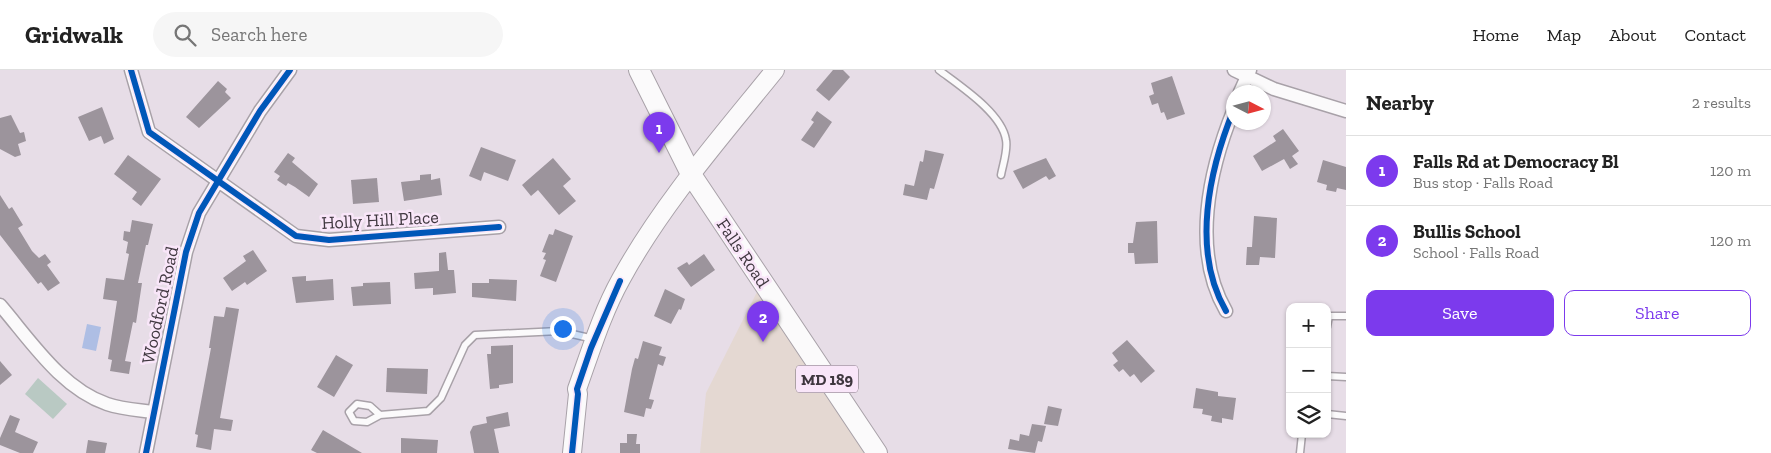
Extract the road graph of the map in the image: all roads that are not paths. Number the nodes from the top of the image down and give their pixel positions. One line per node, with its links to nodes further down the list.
1 (131, 70): 12 (street, Holly Hill Place)
2 (290, 70): 12 (street, Woodford Road)
3 (638, 70): 11 (main road, Falls Road / MD 189)
4 (775, 70): 11 (main road)
5 (940, 70): 10 (lane)
6 (1234, 70): 7 (street)
7 (1248, 74): 8 (street)
8 (1346, 111)
9 (1226, 128): 15 (street)
10 (1001, 175)
11 (692, 176): 18 (main road); 28 (main road, Falls Road / MD 189)
12 (218, 180): 13 (street, Holly Hill Place); 21 (street, Woodford Road)
13 (499, 227)
14 (0, 305): 21 (street)
15 (1226, 311)
16 (1331, 316): 17 (lane)
17 (1346, 316)
18 (595, 339): 22 (lane); 27 (main road)
19 (1331, 376): 20 (lane)
20 (1346, 378)
21 (153, 412): 26 (street, Woodford Road)
22 (380, 414)
23 (1331, 414): 24 (lane)
24 (1346, 416)
25 (1302, 438): 29 (lane)
26 (146, 453)
27 (572, 453)
28 (877, 453)
29 (1300, 453)

